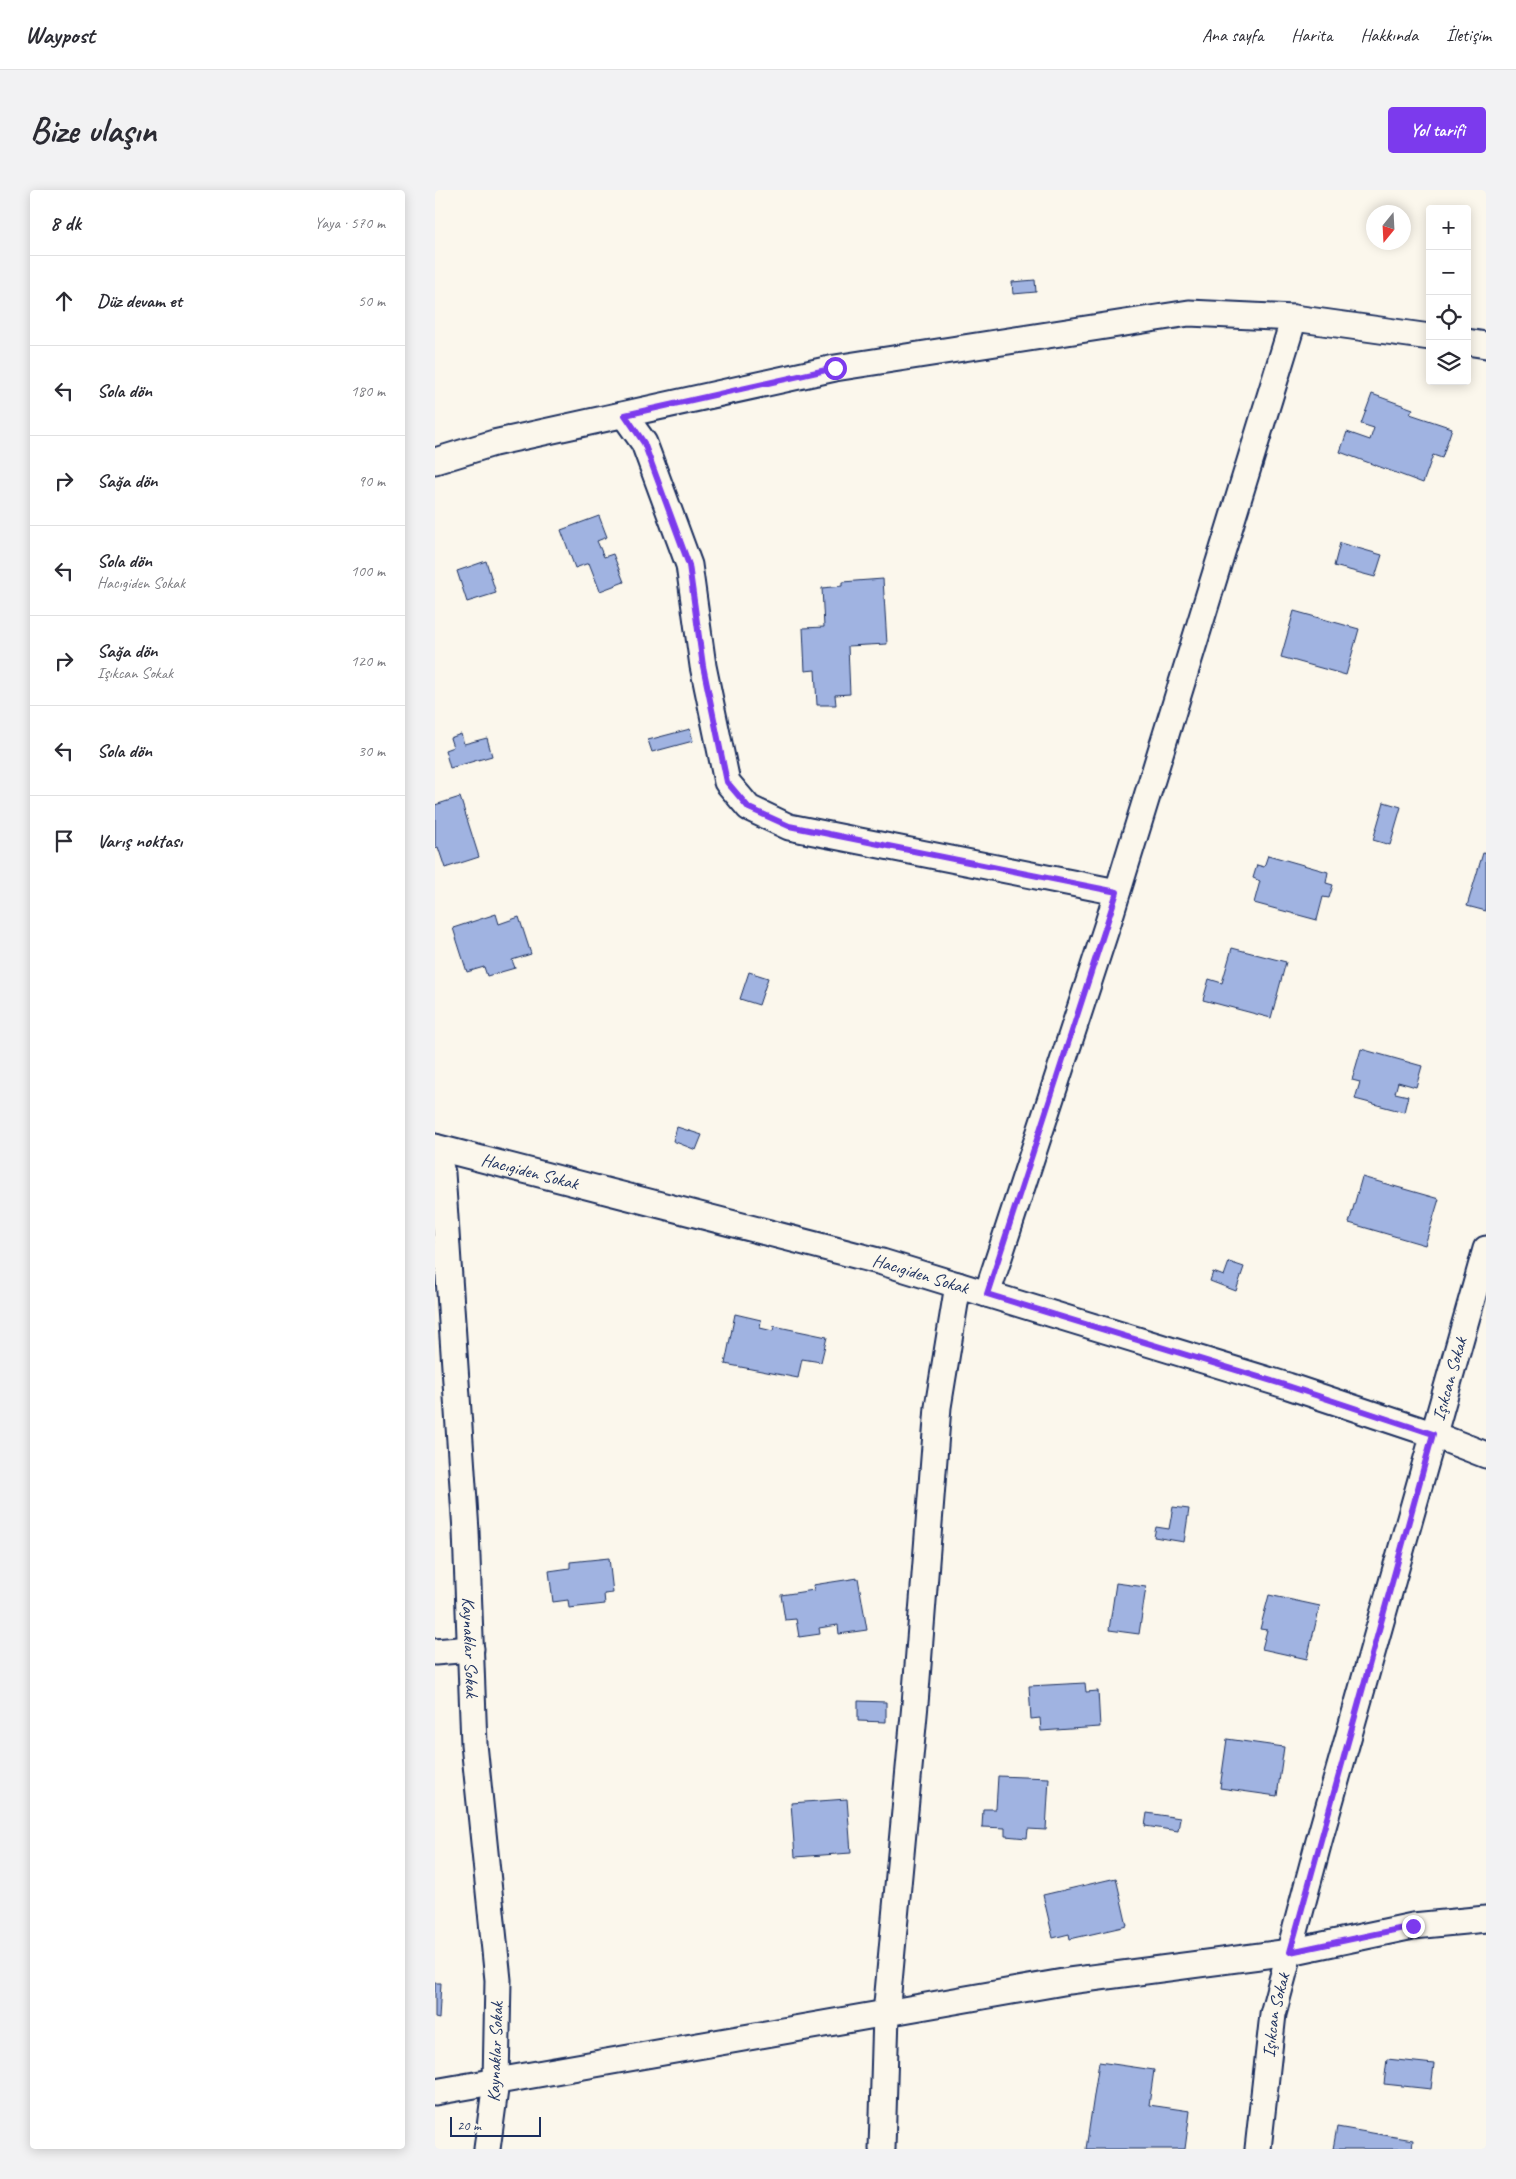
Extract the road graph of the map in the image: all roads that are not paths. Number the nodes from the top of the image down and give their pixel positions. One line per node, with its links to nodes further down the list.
1 (1294, 318): 2 (street); 5 (street); 7 (street)
2 (1426, 336)
3 (1471, 343): 4 (street)
4 (1486, 345)
5 (625, 415): 6 (street); 7 (street)
6 (435, 462)
7 (1117, 892): 11 (street)
8 (435, 1147): 10 (street, Hacıgiden Sokak); 14 (street, Kaynaklar Sokak)
9 (1486, 1249): 12 (street, Işıkcan Sokak)
10 (958, 1285): 11 (street, Hacıgiden Sokak); 18 (street)
11 (987, 1294): 12 (street, Hacıgiden Sokak)
12 (1433, 1434): 13 (street, Hacıgiden Sokak); 17 (street, Işıkcan Sokak)
13 (1486, 1455)
14 (471, 1649): 15 (street); 19 (street, Kaynaklar Sokak)
15 (435, 1652)
16 (1486, 1919): 17 (street)
17 (1290, 1952): 18 (street); 23 (street, Işıkcan Sokak)
18 (887, 2014): 19 (street); 22 (street)
19 (497, 2082): 20 (street); 21 (street, Kaynaklar Sokak)
20 (435, 2092)
21 (487, 2149)
22 (882, 2149)
23 (1258, 2149)

